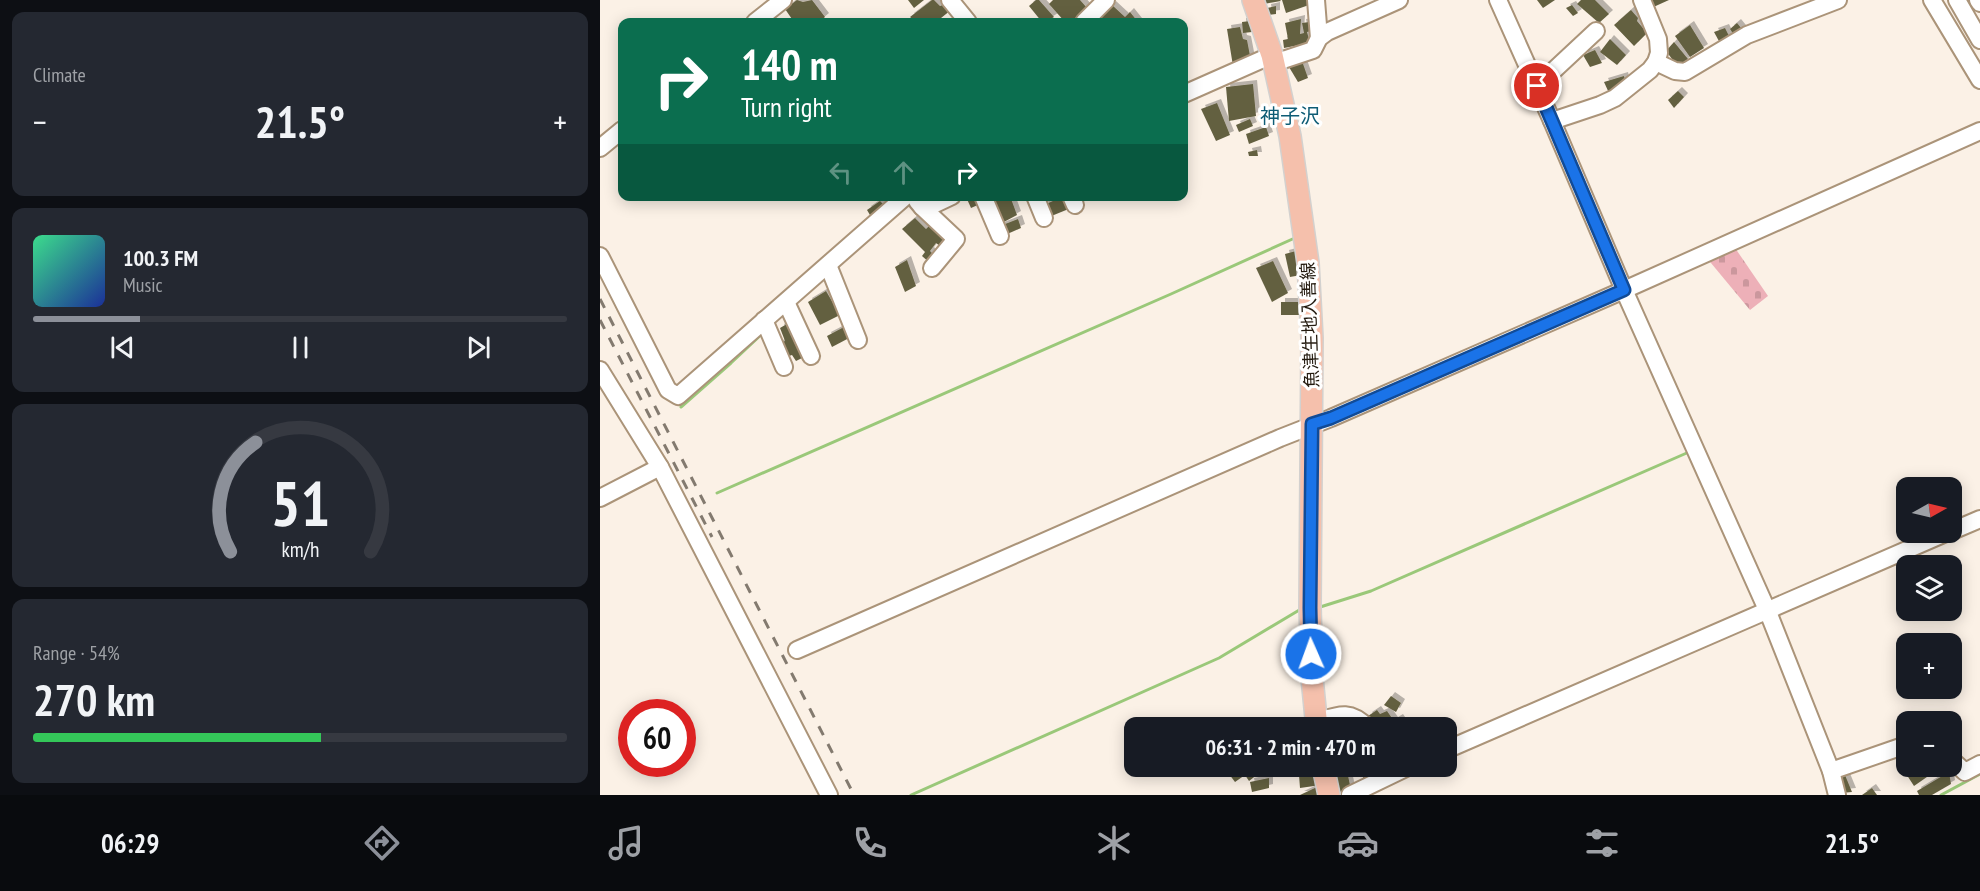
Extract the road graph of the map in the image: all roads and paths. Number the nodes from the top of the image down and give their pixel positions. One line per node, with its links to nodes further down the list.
1 (783, 0): 12 (street)
2 (950, 0): 13 (street)
3 (1106, 0): 14 (street)
4 (1253, 0): 18 (main road, 魚津生地入善線)
5 (1316, 0): 16 (street)
6 (1399, 0): 16 (street)
7 (1642, 0): 19 (street)
8 (1838, 0): 19 (street)
9 (1932, 0): 20 (street)
10 (1957, 0): 17 (street)
11 (1502, 1): 21 (street)
12 (760, 18)
13 (965, 18)
14 (1088, 18)
15 (1596, 31): 21 (street)
16 (1318, 38): 18 (street)
17 (1980, 40)
18 (1273, 59): 22 (street); 44 (main road, 魚津生地入善線)
19 (1656, 62): 23 (street)
20 (1980, 80)
21 (1537, 86): 23 (street)
22 (1188, 92)
23 (1552, 121): 37 (street)
24 (1980, 131): 37 (street)
25 (618, 133): 26 (street)
26 (600, 148)
27 (900, 201): 35 (street)
28 (941, 201): 31 (street)
29 (985, 201): 33 (street)
30 (1037, 201): 32 (street)
31 (917, 202): 36 (street)
32 (1044, 218)
33 (1000, 236)
34 (600, 256): 39 (street)
35 (828, 265): 38 (street); 40 (street)
36 (932, 268)
37 (1624, 290): 44 (street); 50 (street)
38 (786, 302): 39 (street); 41 (street)
39 (764, 320): 42 (street)
40 (858, 340)
41 (811, 356)
42 (784, 367)
43 (600, 370): 45 (street)
44 (1312, 424): 51 (street); 52 (main road, 魚津生地入善線)
45 (660, 467): 46 (street); 62 (street)
46 (600, 498)
47 (1980, 519): 48 (street)
48 (1962, 527)
49 (1925, 543): 50 (street)
50 (1768, 612): 55 (street); 59 (street)
51 (797, 650)
52 (1316, 717)
53 (1336, 717): 54 (street)
54 (1357, 717)
55 (1457, 745)
56 (1896, 748): 59 (street)
57 (1980, 764): 58 (street)
58 (1962, 769)
59 (1831, 771): 65 (street)
60 (1325, 777): 63 (main road)
61 (1380, 777): 64 (street)
62 (829, 795)
63 (1329, 795)
64 (1350, 795)
65 (1837, 795)

